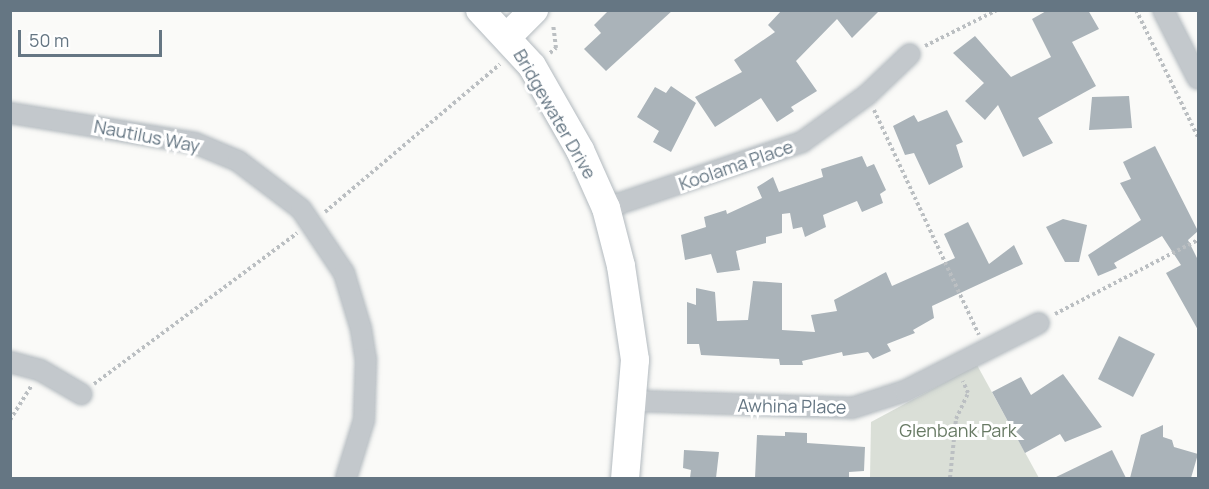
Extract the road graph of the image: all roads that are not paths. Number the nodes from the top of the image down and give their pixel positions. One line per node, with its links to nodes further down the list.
1 (1163, 10): 4 (street)
2 (507, 17): 6 (street, Bridgewater Drive)
3 (910, 54): 6 (street, Koolama Place)
4 (1198, 79)
5 (10, 113): 11 (street, Nautilus Way)
6 (614, 205): 10 (street, Bridgewater Drive)
7 (1039, 323): 10 (street, Awhina Place)
8 (10, 362): 9 (street)
9 (81, 394)
10 (643, 401): 12 (street, Bridgewater Drive); 13 (street, Bridgewater Drive)
11 (346, 478)
12 (625, 478)
13 (643, 478)

